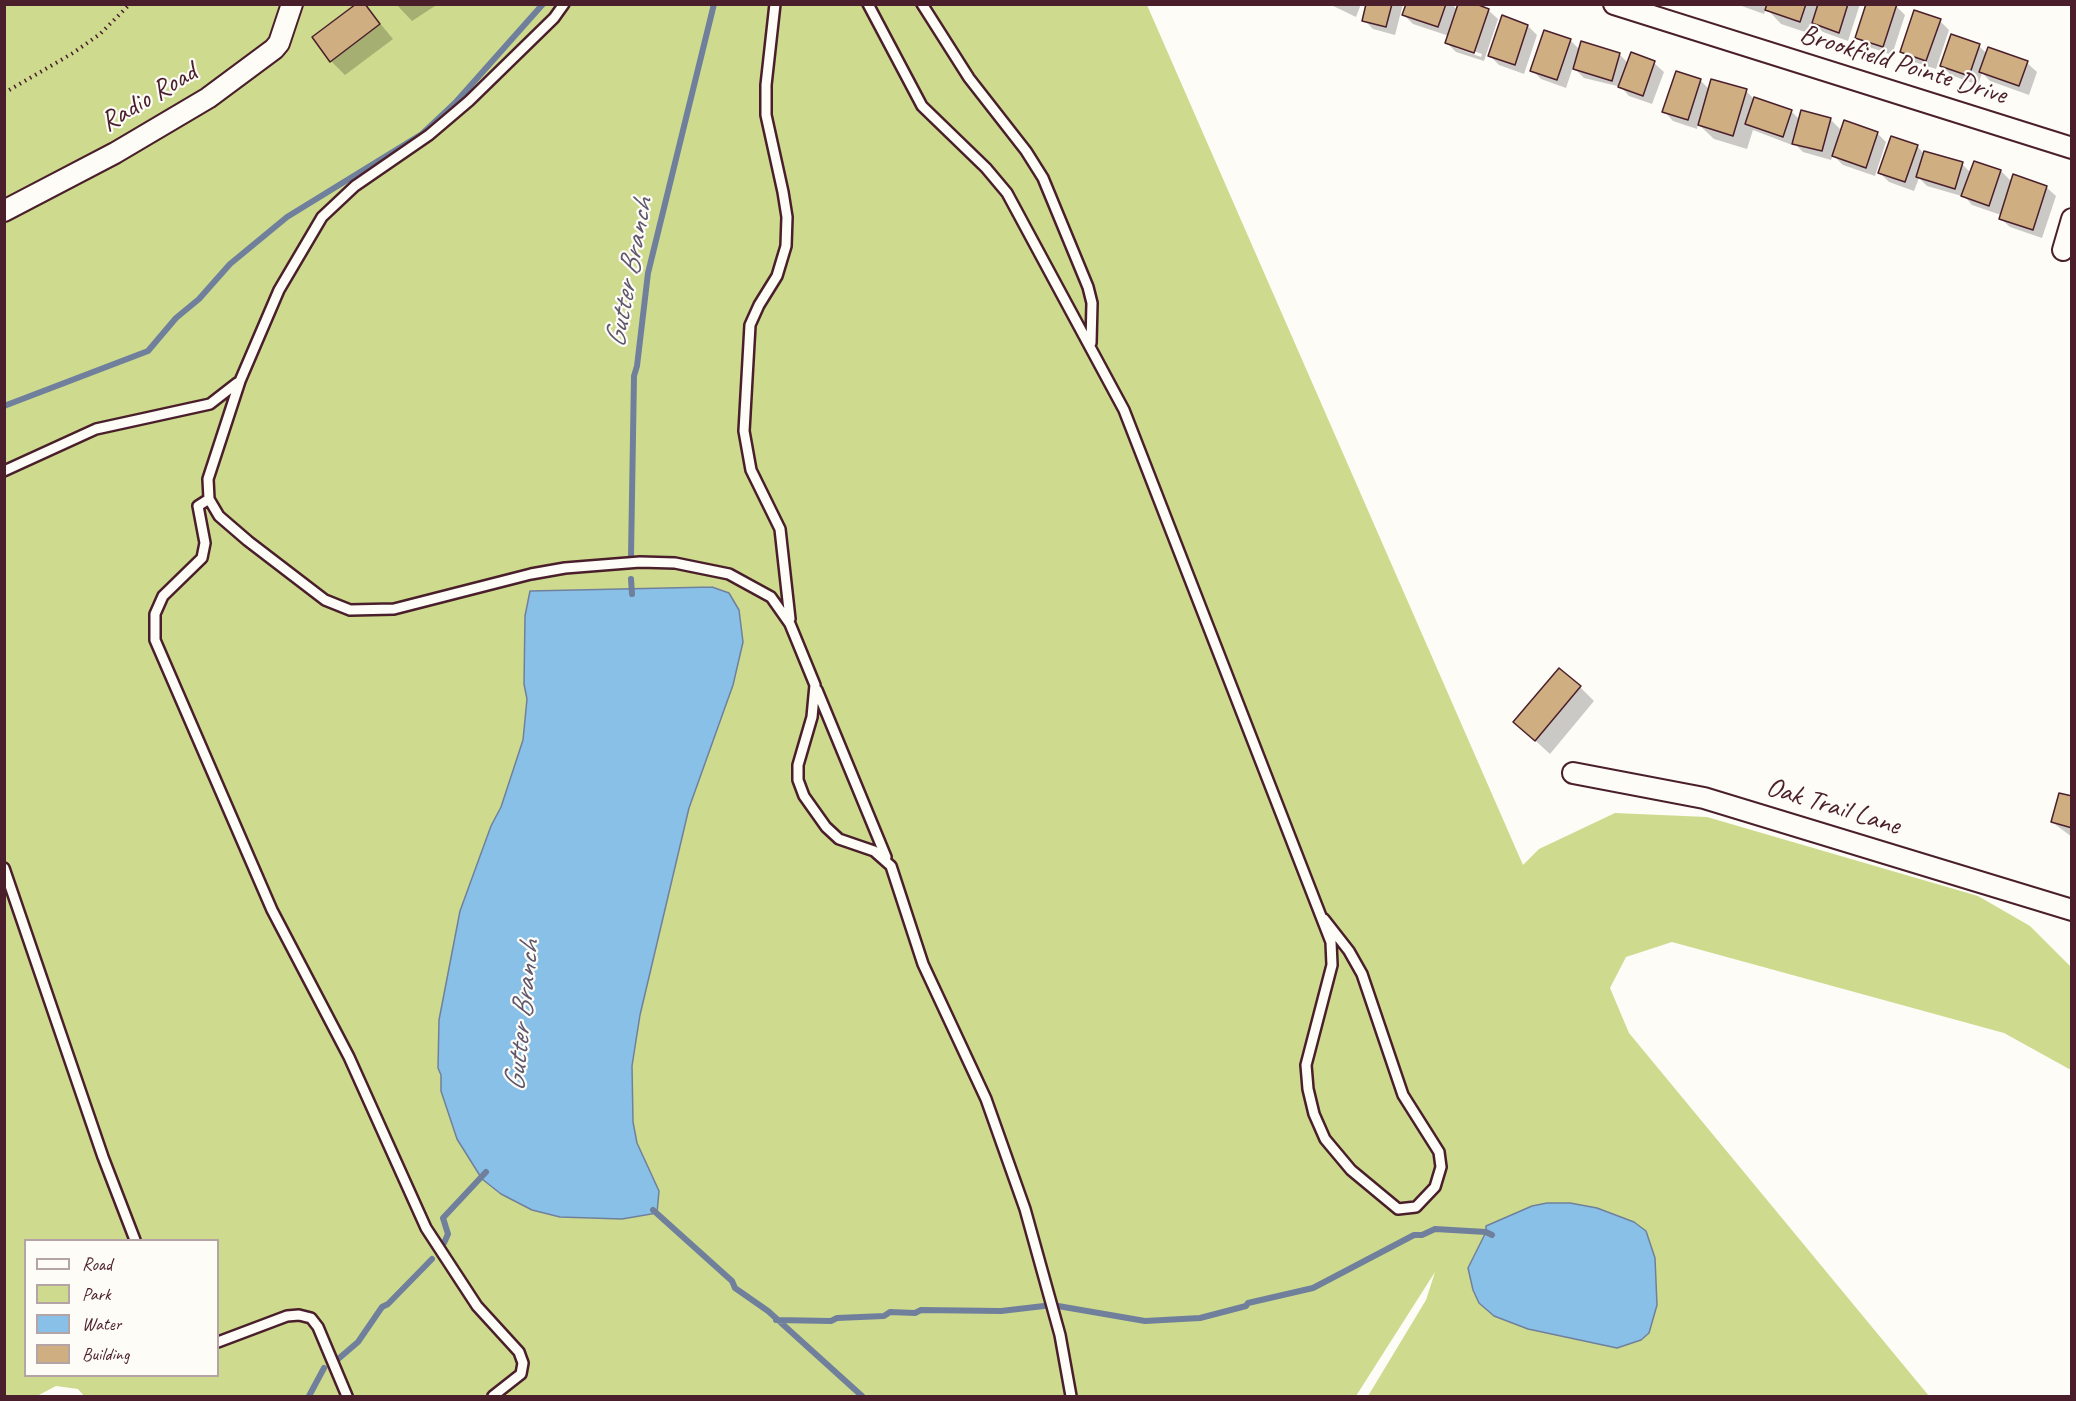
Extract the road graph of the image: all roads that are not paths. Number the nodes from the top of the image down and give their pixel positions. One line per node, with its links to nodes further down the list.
1 (292, 4): 8 (street, Radio Road)
2 (564, 4): 12 (lane)
3 (775, 4): 15 (lane)
4 (868, 4): 11 (lane)
5 (922, 4): 11 (lane)
6 (1614, 4): 7 (street, Brookfield Pointe Drive)
7 (2072, 148)
8 (4, 210)
9 (2072, 219): 10 (street)
10 (2063, 250)
11 (1091, 346): 21 (lane)
12 (240, 381): 13 (lane); 14 (lane)
13 (4, 471)
14 (209, 499): 15 (lane); 25 (lane)
15 (790, 624): 16 (lane)
16 (815, 685): 18 (lane); 18 (lane)
17 (1574, 773): 20 (street, Oak Trail Lane)
18 (887, 860): 26 (lane)
19 (4, 868): 22 (lane)
20 (2072, 910)
21 (1324, 920): 21 (lane)
22 (135, 1239)
23 (219, 1342): 24 (lane)
24 (347, 1396)
25 (493, 1396)
26 (1071, 1396)

